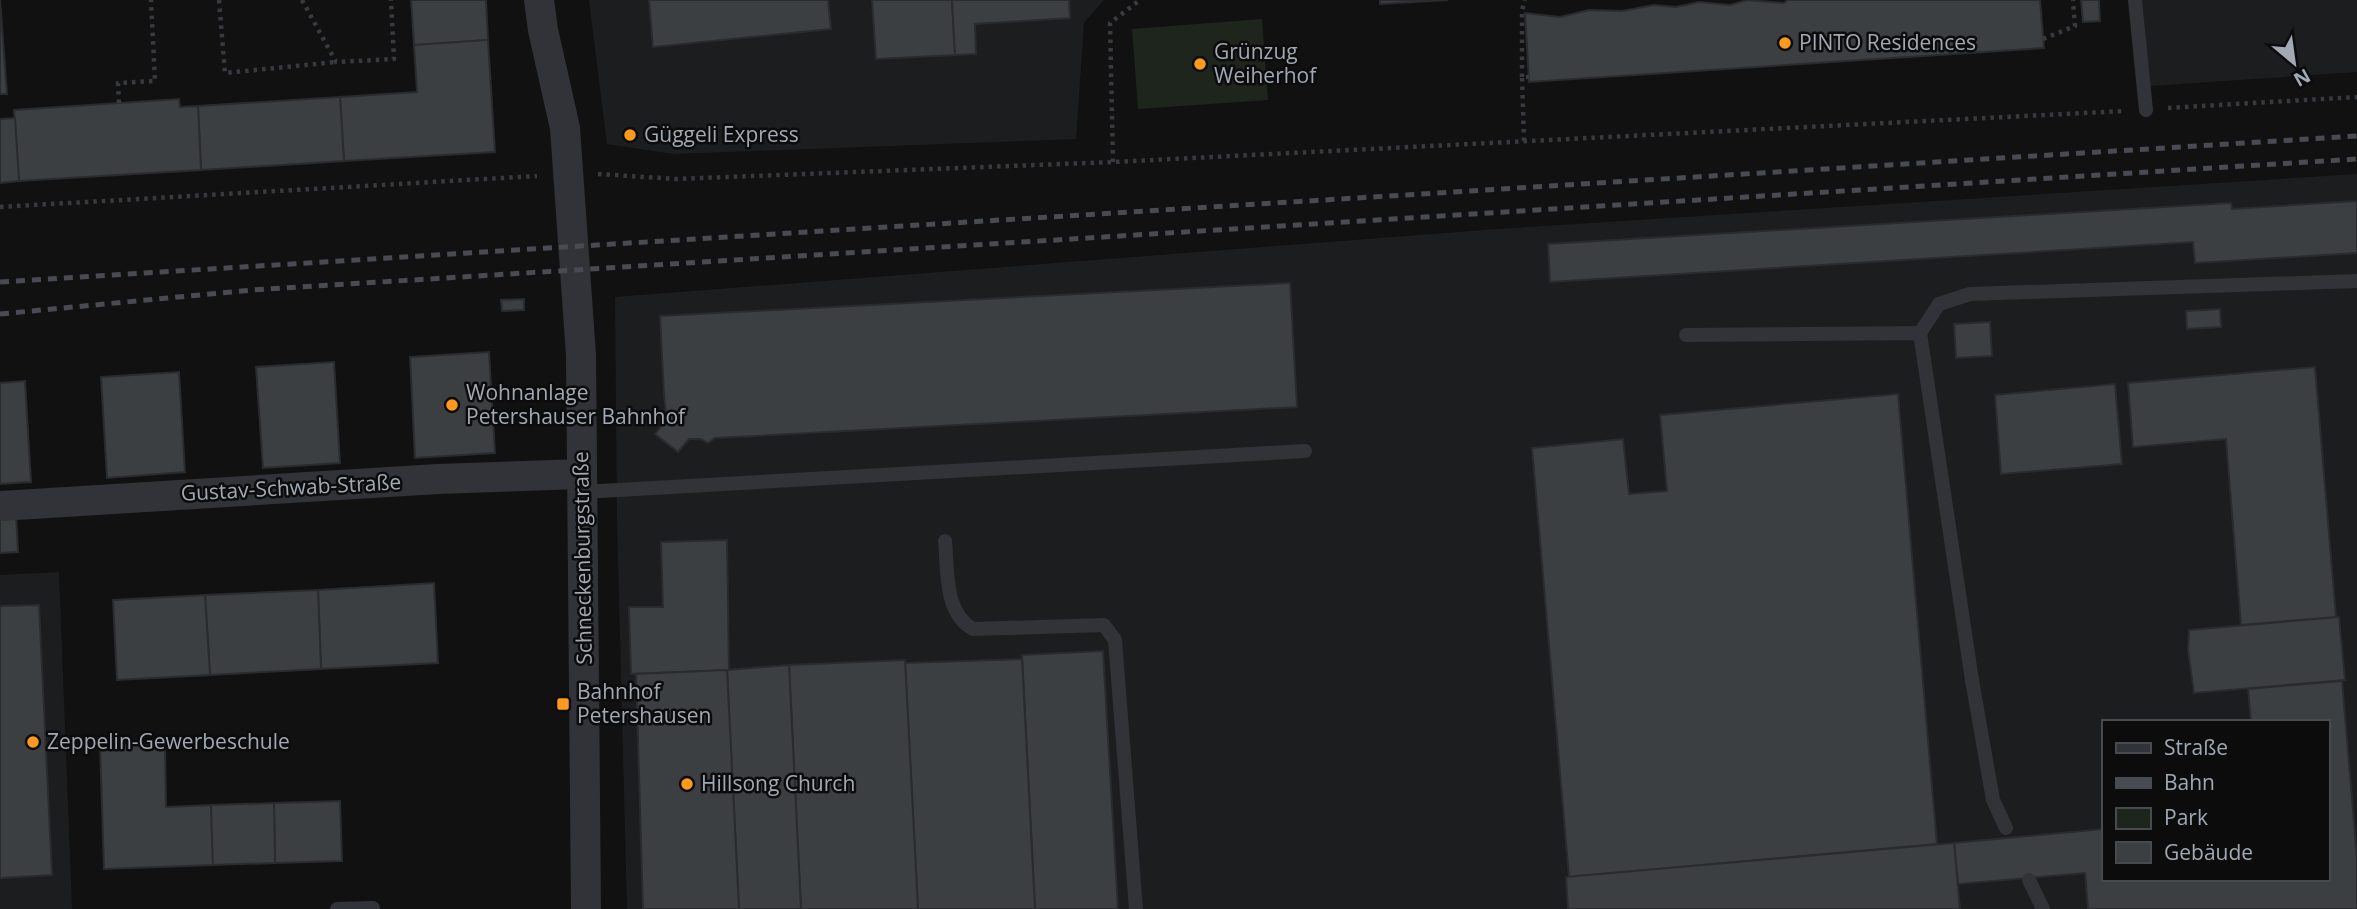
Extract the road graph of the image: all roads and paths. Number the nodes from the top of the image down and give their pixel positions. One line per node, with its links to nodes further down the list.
1 (150, 0): 15 (path)
2 (219, 0): 11 (path)
3 (302, 0): 11 (path)
4 (391, 0): 11 (path)
5 (540, 0): 19 (street, Schneckenburgstraße)
6 (1140, 0): 18 (path)
7 (1525, 0): 12 (path)
8 (2073, 0): 10 (path)
9 (2135, 0): 16 (lane)
10 (2043, 39)
11 (336, 62)
12 (1522, 77): 13 (path); 17 (path)
13 (1529, 77)
14 (2357, 97): 16 (path)
15 (119, 103)
16 (2146, 110): 17 (path)
17 (1524, 141): 18 (path)
18 (1113, 162): 19 (path)
19 (570, 175): 20 (path); 25 (street, Schneckenburgstraße)
20 (0, 206)
21 (2357, 282): 22 (lane)
22 (1920, 333): 23 (lane); 28 (lane)
23 (1686, 335)
24 (1305, 451): 25 (lane)
25 (582, 483): 26 (street, Gustav-Schwab-Straße); 32 (street, Schneckenburgstraße)
26 (0, 506)
27 (945, 541): 33 (lane)
28 (2006, 828)
29 (2029, 880): 34 (lane)
30 (373, 908): 31 (lane)
31 (337, 909)
32 (586, 909)
33 (1136, 909)
34 (2043, 909)

